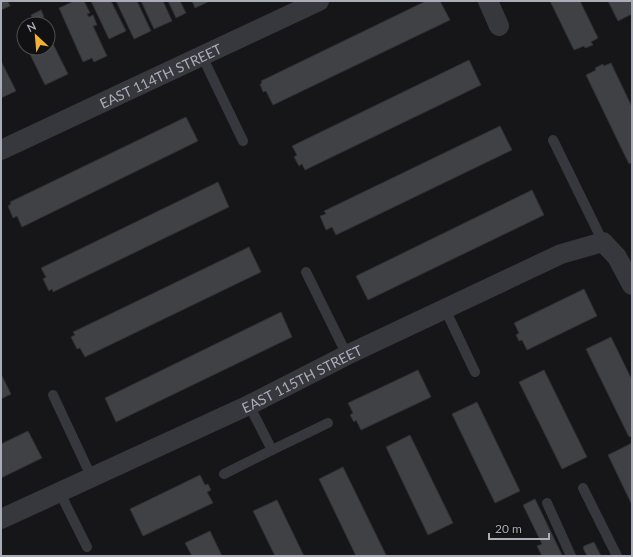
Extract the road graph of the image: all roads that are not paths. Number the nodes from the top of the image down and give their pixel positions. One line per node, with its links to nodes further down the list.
1 (319, 1): 4 (street, EAST 114TH STREET)
2 (488, 1): 3 (street)
3 (499, 26)
4 (202, 56): 5 (lane); 7 (street, EAST 114TH STREET)
5 (243, 140)
6 (553, 140): 8 (lane)
7 (1, 150)
8 (603, 242): 10 (street); 11 (street, EAST 115TH STREET)
9 (306, 272): 12 (lane)
10 (632, 285)
11 (445, 309): 12 (street, EAST 115TH STREET); 13 (lane)
12 (347, 355): 15 (street, EAST 115TH STREET)
13 (475, 372)
14 (52, 395): 19 (lane)
15 (249, 405): 17 (lane); 19 (street, EAST 115TH STREET)
16 (328, 423): 17 (lane)
17 (272, 450): 18 (lane)
18 (224, 474)
19 (91, 476): 21 (street, EAST 115TH STREET)
20 (583, 488): 26 (lane)
21 (59, 491): 23 (street, EAST 115TH STREET); 24 (lane)
22 (547, 503): 25 (lane)
23 (1, 519)
24 (87, 547)
25 (571, 556)
26 (616, 556)

